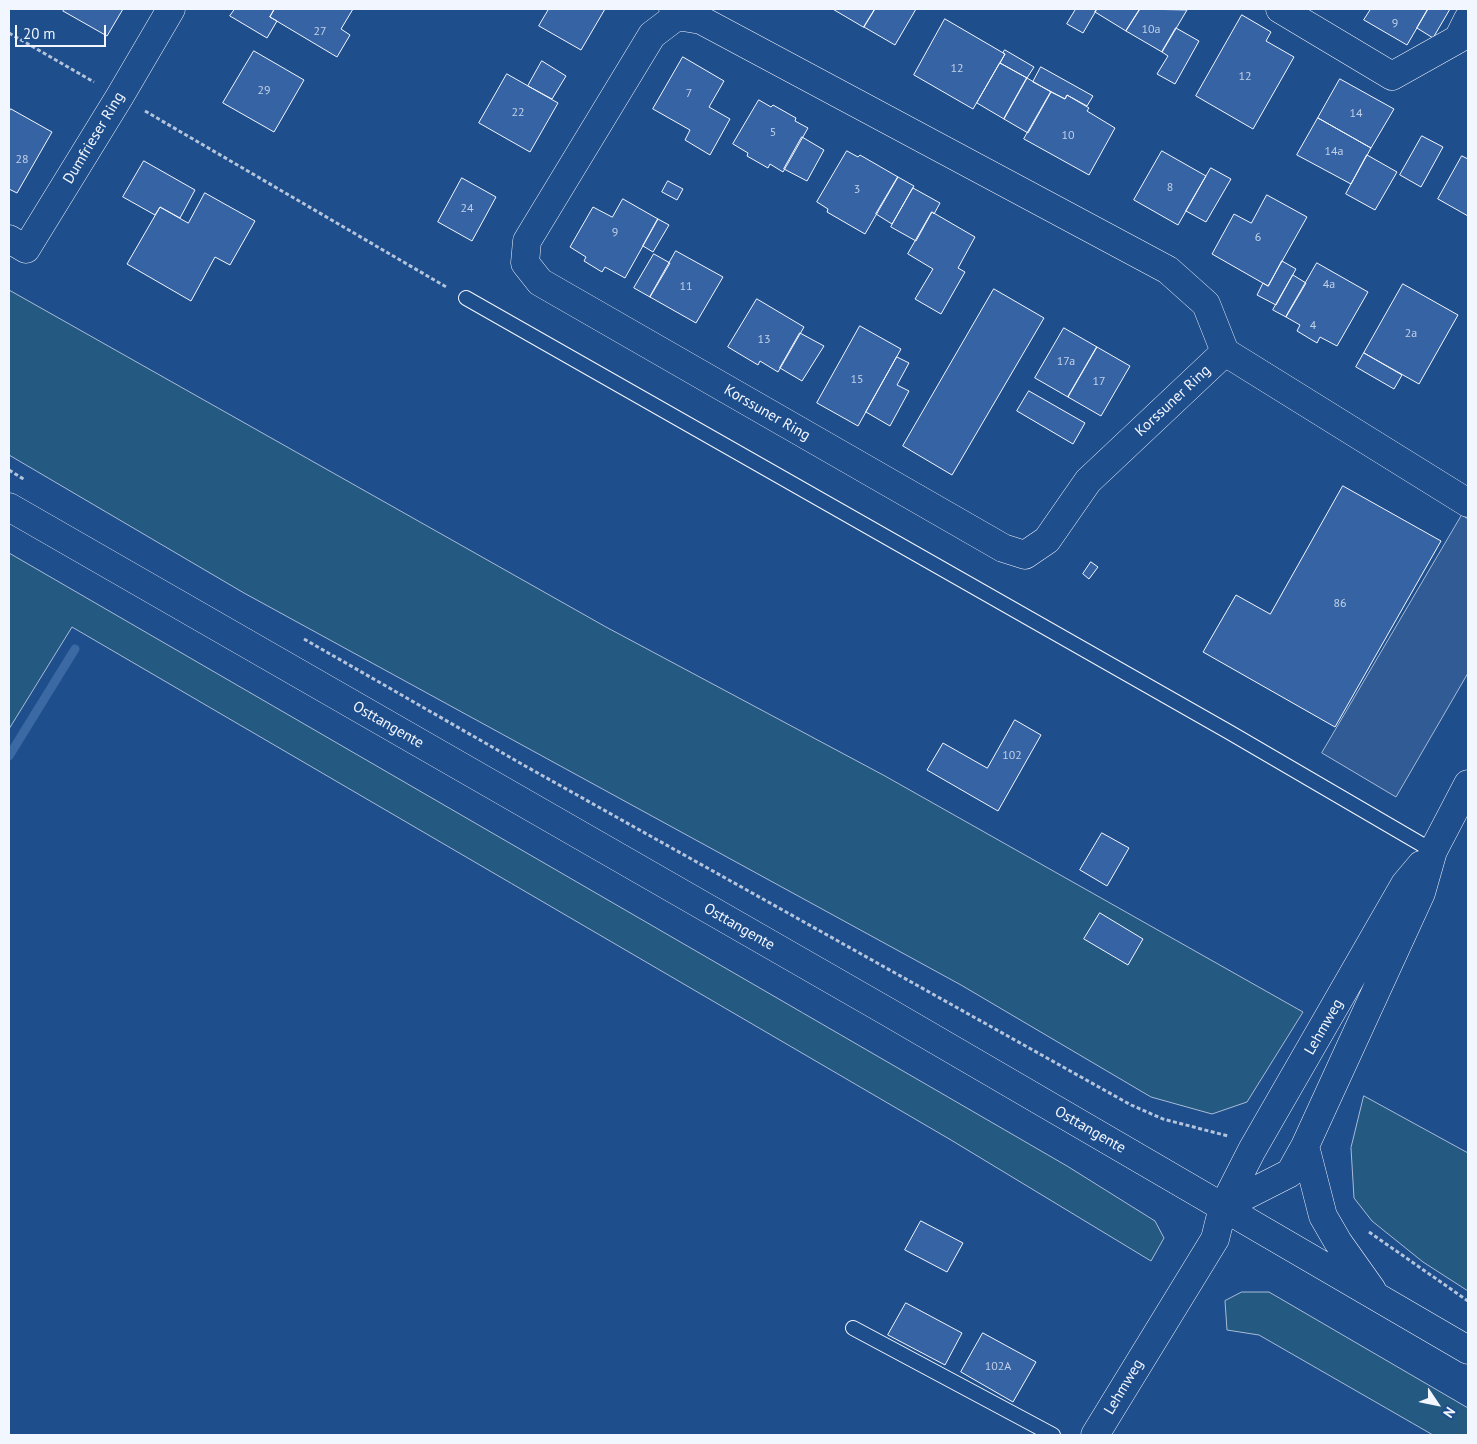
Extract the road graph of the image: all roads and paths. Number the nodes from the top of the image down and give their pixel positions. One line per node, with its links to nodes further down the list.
1 (171, 9): 6 (street, Dumfrieser Ring)
2 (1280, 9): 4 (street)
3 (675, 12): 9 (street, Korssuner Ring); 9 (street, Korssuner Ring)
4 (1468, 20)
5 (9, 33): 6 (path)
6 (120, 96): 7 (street, Dumfrieser Ring); 8 (path)
7 (9, 239)
8 (466, 298): 16 (lane)
9 (1225, 352): 12 (street)
10 (9, 470): 11 (path)
11 (26, 480)
12 (1468, 503)
13 (9, 507): 19 (street, Osttangente)
14 (302, 639): 18 (path)
15 (1468, 784): 16 (street, Lehmweg)
16 (1433, 851): 17 (street, Lehmweg); 18 (street, Lehmweg)
17 (1306, 1146): 19 (street, Lehmweg); 21 (street)
18 (1252, 1150): 19 (street, Lehmweg)
19 (1224, 1207): 21 (street, Osttangente); 26 (street, Lehmweg)
20 (1363, 1228): 22 (path)
21 (1377, 1298): 24 (street, Osttangente)
22 (1468, 1301)
23 (852, 1328): 25 (lane)
24 (1468, 1350)
25 (1053, 1435)
26 (1095, 1435)

